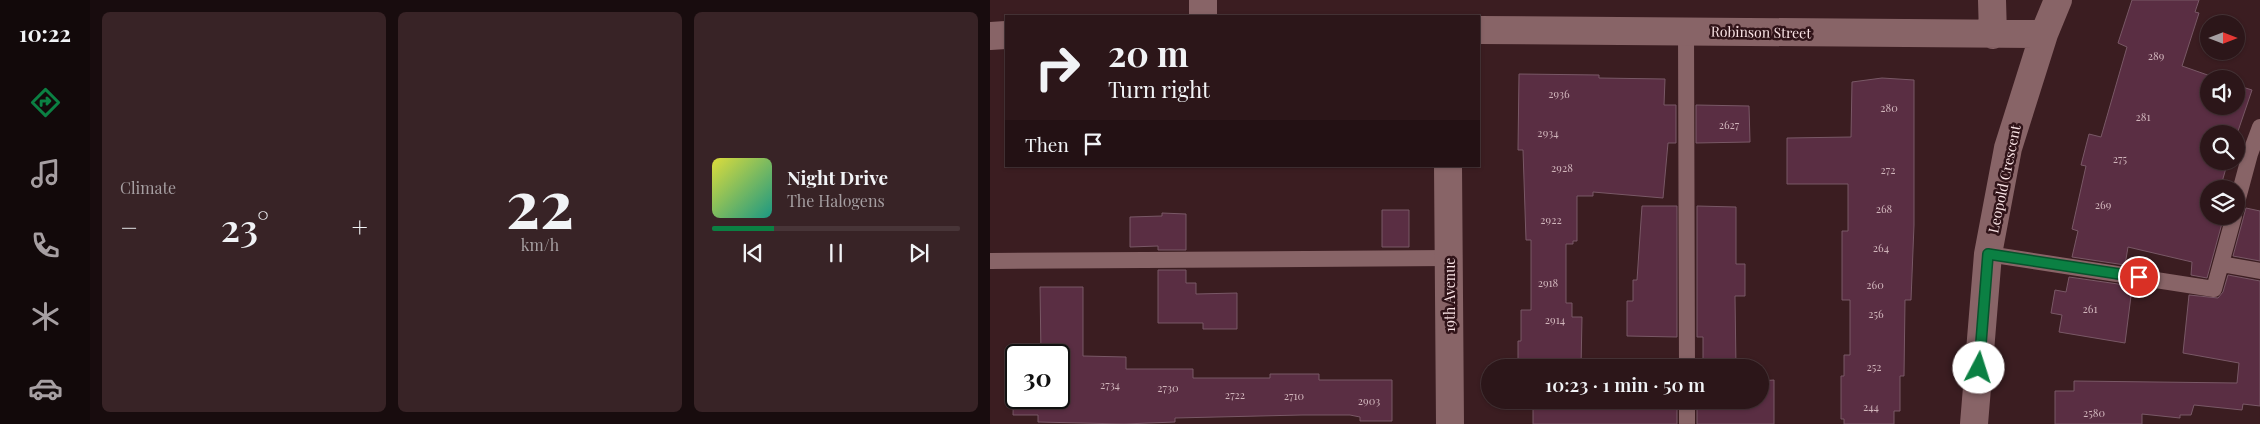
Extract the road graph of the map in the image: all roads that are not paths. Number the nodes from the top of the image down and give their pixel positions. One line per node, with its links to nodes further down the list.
1 (1203, 0): 4 (street)
2 (1992, 0): 9 (street)
3 (2058, 0): 7 (street, Leopold Crescent)
4 (1203, 15)
5 (1480, 30): 6 (street, Robinson Street)
6 (1686, 30): 9 (street, Robinson Street); 20 (lane)
7 (2044, 34): 9 (street, Robinson Street); 15 (street, Leopold Crescent)
8 (1005, 35): 10 (street)
9 (1993, 35)
10 (990, 36)
11 (2260, 127): 13 (lane)
12 (1448, 167): 16 (street, 19th Avenue)
13 (2243, 180)
14 (2232, 225): 18 (lane)
15 (1988, 254): 18 (lane); 24 (street, Leopold Crescent)
16 (1449, 258): 17 (lane); 22 (street, 19th Avenue)
17 (990, 261)
18 (2221, 264): 19 (lane)
19 (2260, 271)
20 (1687, 359)
21 (1687, 409): 23 (lane)
22 (1450, 424)
23 (1687, 424)
24 (1974, 424)

